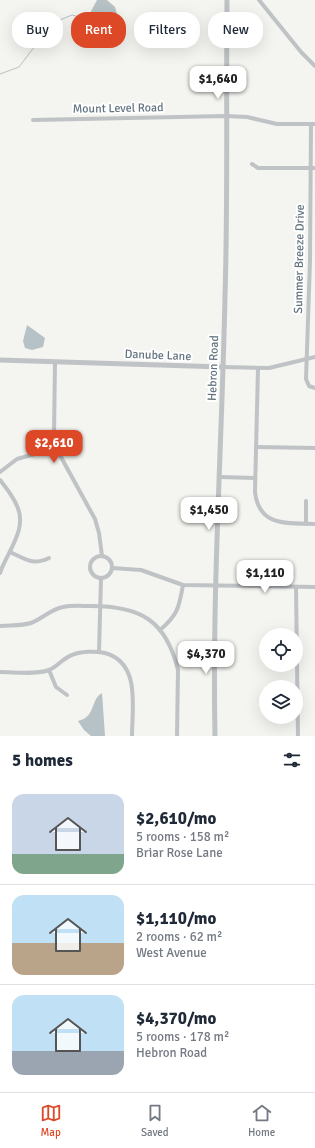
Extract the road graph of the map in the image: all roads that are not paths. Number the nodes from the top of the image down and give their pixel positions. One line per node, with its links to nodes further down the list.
1 (227, 0): 4 (street, Hebron Road)
2 (259, 0): 3 (street)
3 (315, 66)
4 (226, 116): 5 (street, Mount Level Road); 6 (street, Mount Level Road); 15 (street, Hebron Road)
5 (33, 120)
6 (313, 124): 8 (street, Summer Breeze Drive)
7 (252, 164): 8 (street)
8 (313, 168): 9 (street, Summer Breeze Drive)
9 (310, 262): 10 (street); 12 (street, Summer Breeze Drive)
10 (315, 262)
11 (315, 358): 12 (street, Danube Lane)
12 (306, 359): 16 (street, Danube Lane); 17 (street, Summer Breeze Drive)
13 (0, 360): 14 (street, Danube Lane)
14 (55, 362): 15 (street, Danube Lane); 19 (street)
15 (223, 367): 16 (street, Danube Lane); 22 (street, Hebron Road)
16 (258, 368): 18 (street)
17 (315, 388)
18 (256, 447): 20 (street); 23 (street)
19 (56, 448): 21 (street); 29 (street)
20 (315, 448)
21 (0, 472)
22 (220, 477): 23 (street); 35 (street, Hebron Road)
23 (255, 478): 26 (street)
24 (0, 480): 28 (street)
25 (306, 501): 26 (street)
26 (306, 524): 27 (street)
27 (315, 524)
28 (10, 552): 30 (street); 32 (street)
29 (102, 556): 31 (street); 33 (street)
30 (49, 558)
31 (112, 568): 33 (street); 34 (street)
32 (0, 573)
33 (101, 578): 38 (street)
34 (183, 585): 35 (street); 40 (street)
35 (215, 586): 36 (street); 47 (street, Hebron Road)
36 (296, 587): 37 (street); 48 (street)
37 (315, 587)
38 (100, 606): 39 (street); 40 (street); 41 (street)
39 (0, 626)
40 (160, 630): 46 (street)
41 (99, 652): 42 (street); 45 (street)
42 (49, 670): 43 (street); 44 (street)
43 (0, 672)
44 (67, 695)
45 (132, 736)
46 (177, 736)
47 (216, 736)
48 (298, 736)

